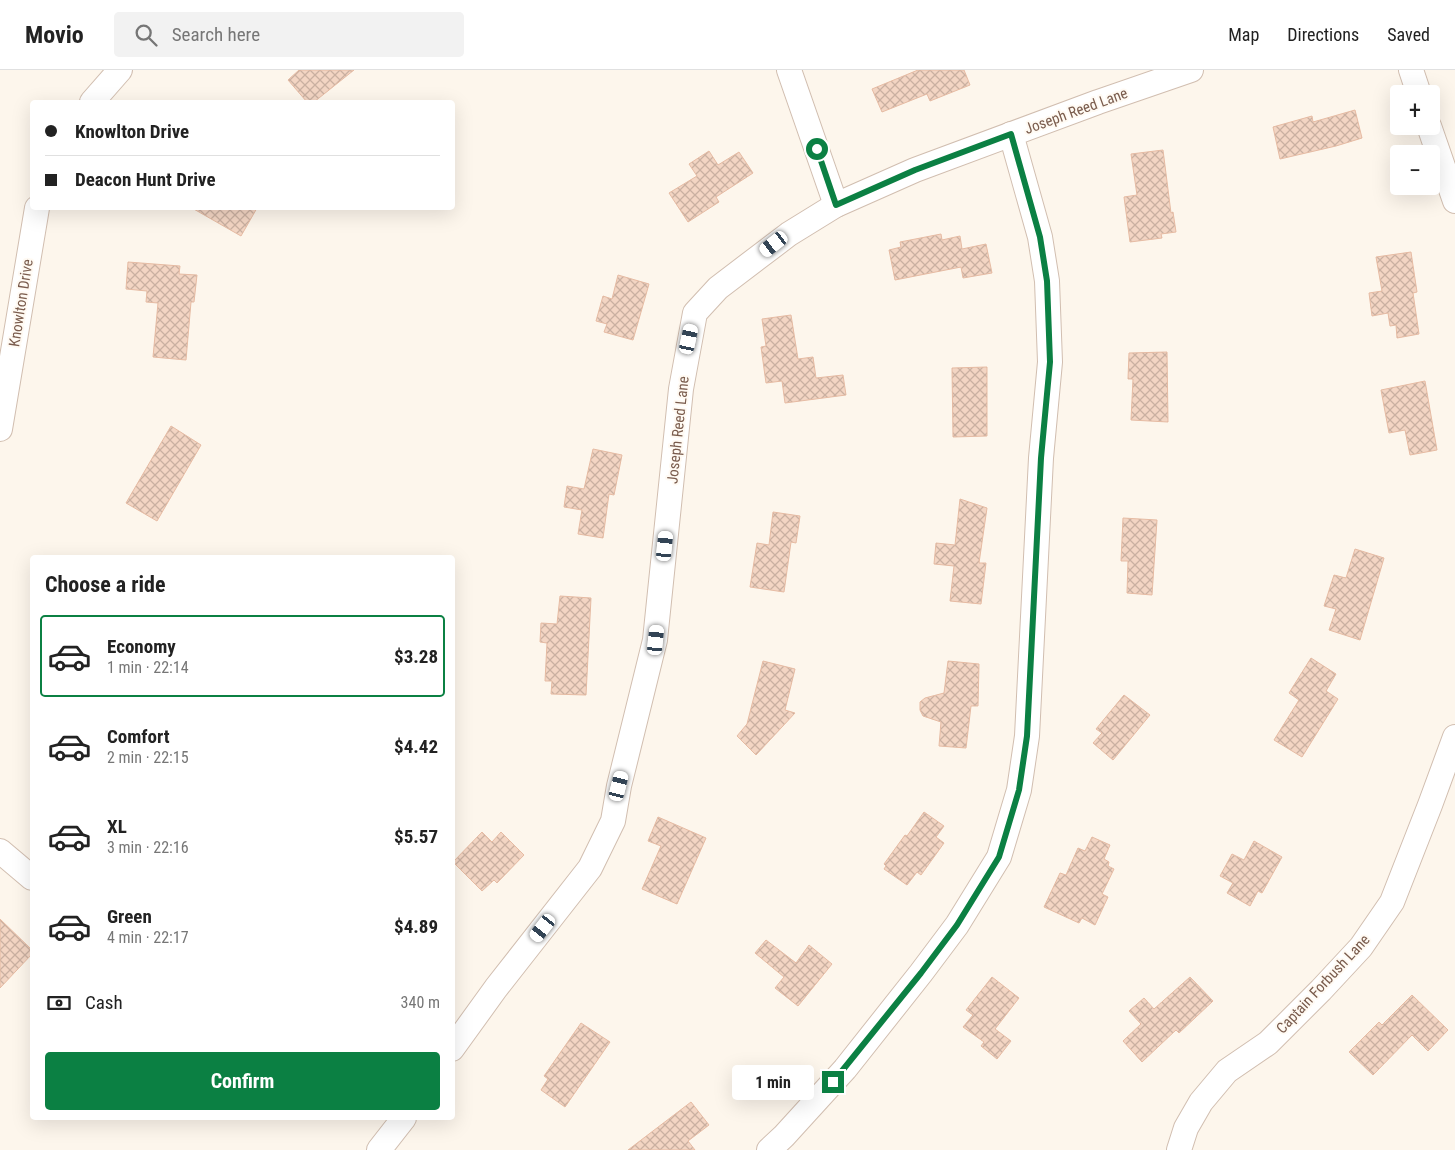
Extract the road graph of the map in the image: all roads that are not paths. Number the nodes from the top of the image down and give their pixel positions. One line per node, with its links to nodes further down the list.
1 (120, 70): 6 (street)
2 (789, 70): 10 (street)
3 (1191, 70): 7 (street, Joseph Reed Lane)
4 (1412, 70): 5 (street)
5 (1416, 85)
6 (94, 100)
7 (1011, 134): 10 (street, Joseph Reed Lane); 19 (street)
8 (1432, 135): 9 (street)
9 (1455, 202)
10 (836, 205): 16 (street, Joseph Reed Lane)
11 (38, 210): 12 (street, Knowlton Drive)
12 (0, 429)
13 (1455, 737): 20 (street, Captain Forbush Lane)
14 (0, 851): 15 (street)
15 (30, 876)
16 (455, 1045)
17 (402, 1120): 18 (street)
18 (379, 1150)
19 (769, 1150)
20 (1179, 1150)

